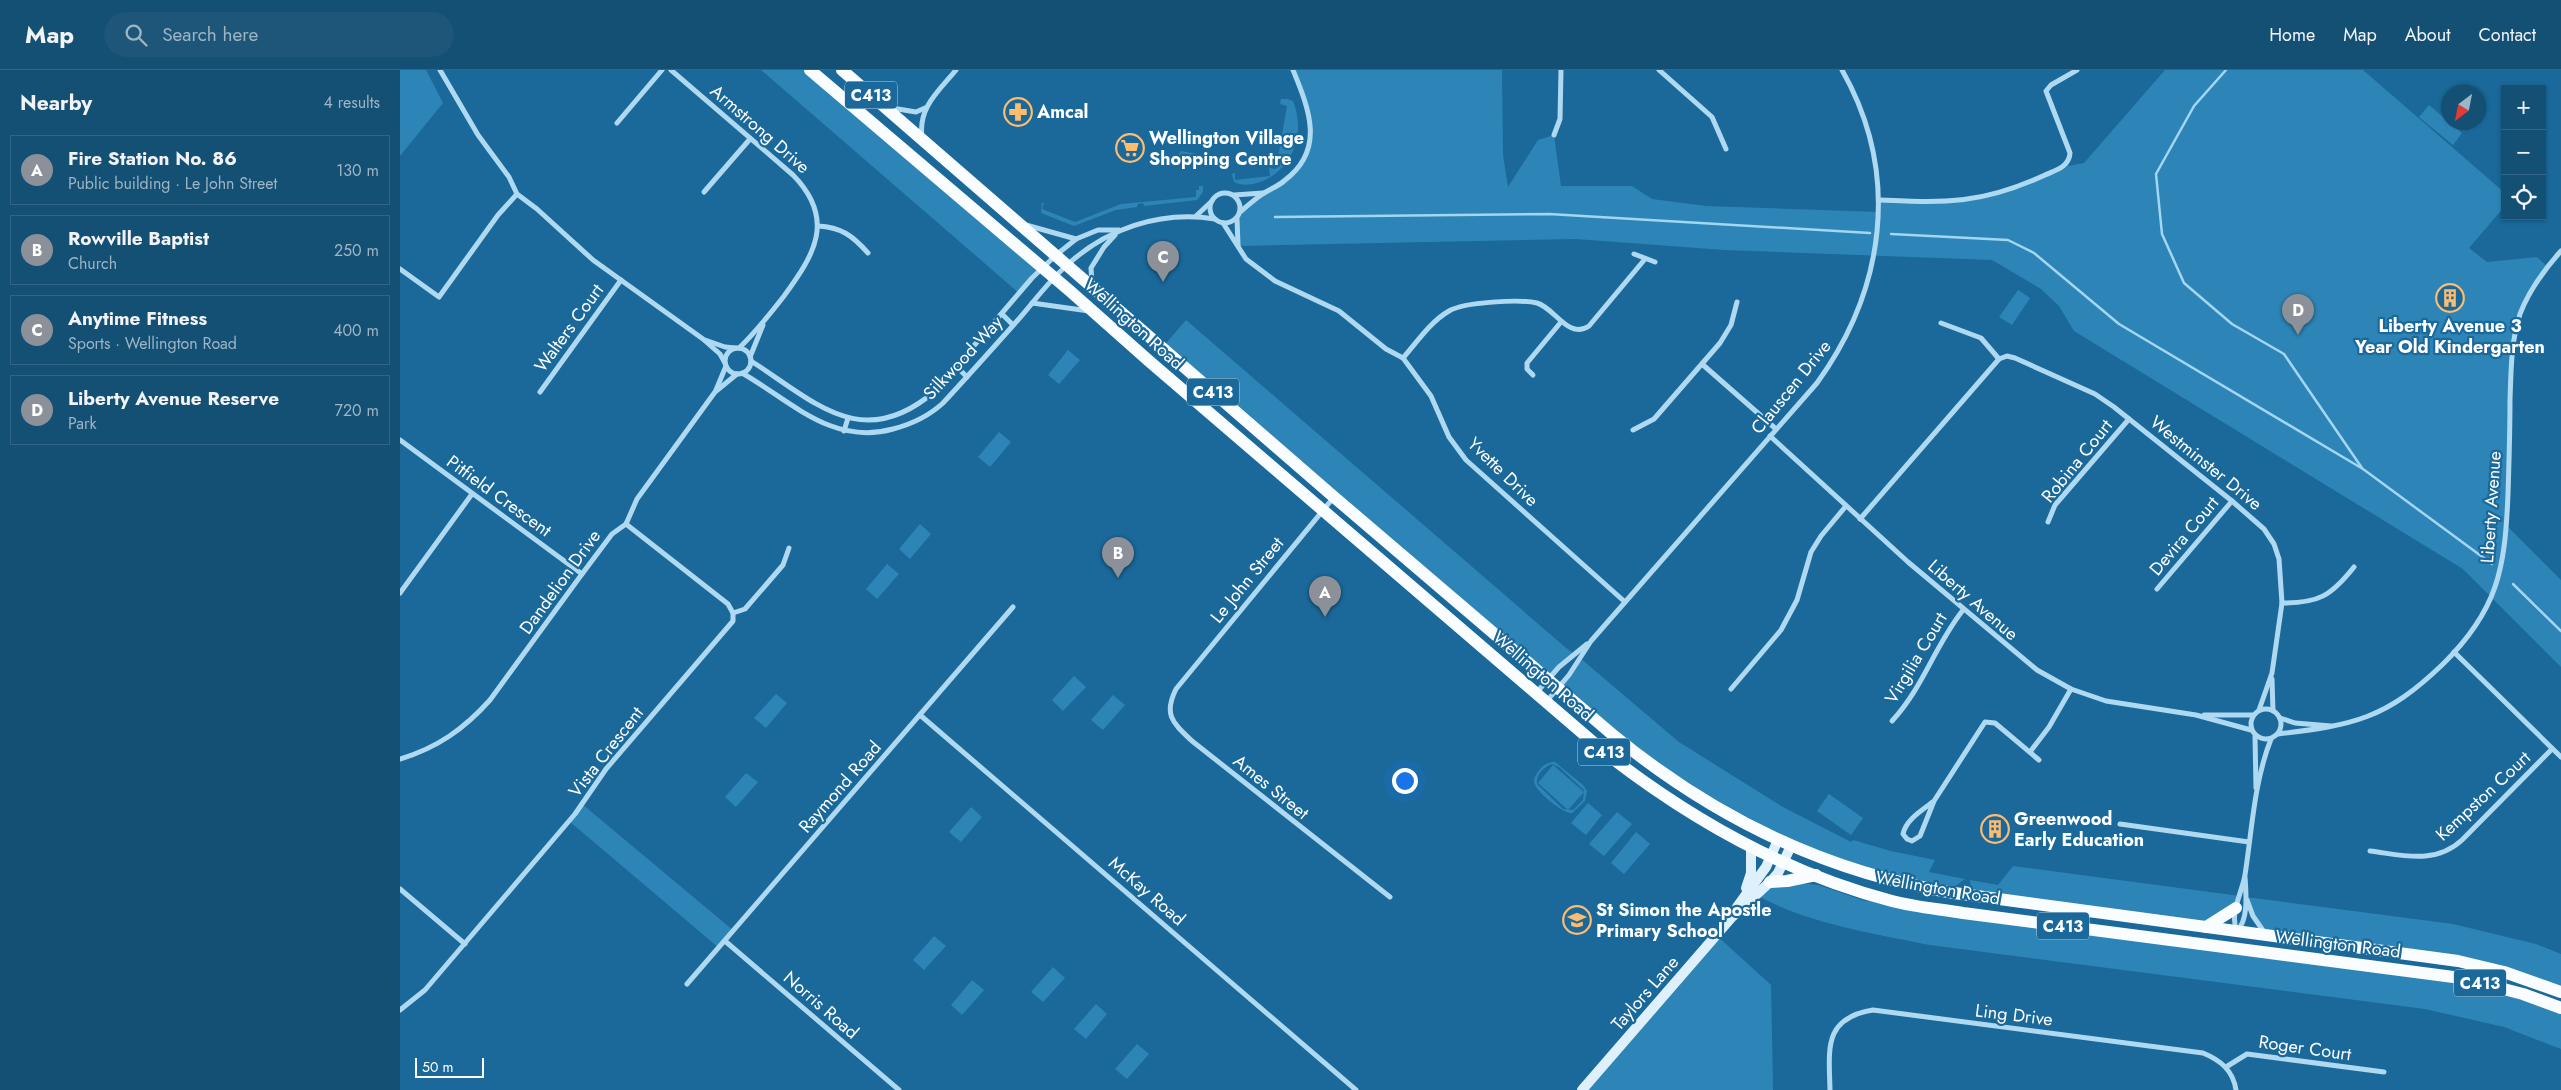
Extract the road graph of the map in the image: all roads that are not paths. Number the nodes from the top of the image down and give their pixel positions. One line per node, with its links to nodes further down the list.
1 (440, 70): 20 (street)
2 (662, 70): 14 (street)
3 (671, 70): 16 (street, Armstrong Drive)
4 (810, 70): 43 (main road, Wellington Road / C413)
5 (842, 70): 12 (main road, Wellington Road / C413)
6 (956, 70): 13 (street)
7 (1293, 70): 21 (street)
8 (1561, 70): 15 (street)
9 (1659, 70): 18 (street)
10 (1842, 70): 23 (street, Clauscen Drive)
11 (2077, 70): 23 (street)
12 (883, 106): 13 (street); 17 (main road, Wellington Road / C413)
13 (925, 108): 17 (street)
14 (617, 123)
15 (1554, 135)
16 (750, 139): 19 (street); 31 (street, Armstrong Drive)
17 (923, 142): 29 (main road, Wellington Road / C413)
18 (1726, 149)
19 (704, 192)
20 (517, 194): 42 (street); 45 (street)
21 (1263, 194): 22 (street); 25 (street)
22 (1234, 195): 24 (street); 25 (street)
23 (1879, 200): 70 (street, Clauscen Drive)
24 (1212, 201): 26 (street); 27 (street)
25 (1240, 212): 28 (street)
26 (1196, 216): 27 (street); 32 (street)
27 (1215, 219): 30 (street)
28 (1237, 219): 30 (street); 34 (street)
29 (1018, 223): 33 (street); 38 (main road, Wellington Road / C413)
30 (1223, 223): 34 (street, Yvette Drive)
31 (818, 226): 36 (street); 51 (street, Armstrong Drive)
32 (1121, 230): 33 (street, Silkwood Way); 41 (street, Silkwood Way); 46 (street)
33 (1076, 240): 38 (street, Silkwood Way)
34 (1238, 246): 57 (street, Yvette Drive)
35 (2561, 251): 94 (street, Liberty Avenue)
36 (868, 253)
37 (1634, 254): 39 (street)
38 (1055, 256): 41 (main road, Wellington Road / C413); 43 (street, Silkwood Way)
39 (1645, 259): 40 (street); 52 (street)
40 (1655, 262)
41 (1067, 265): 44 (street, Silkwood Way); 46 (main road, Wellington Road / C413)
42 (400, 268)
43 (1042, 268): 44 (main road, Wellington Road / C413); 50 (street, Silkwood Way)
44 (1054, 278): 48 (street, Silkwood Way); 49 (main road, Wellington Road / C413)
45 (621, 280): 55 (street); 66 (street, Walters Court)
46 (1092, 288): 76 (main road, Wellington Road / C413)
47 (1737, 302): 61 (street)
48 (1032, 303): 49 (street); 54 (street, Silkwood Way)
49 (1094, 312): 79 (main road, Wellington Road / C413)
50 (1002, 314): 54 (street); 62 (street, Silkwood Way)
51 (764, 322): 56 (street, Armstrong Drive); 59 (street, Armstrong Drive)
52 (1561, 322): 57 (street); 64 (street)
53 (1941, 324): 58 (street)
54 (1013, 325): 65 (street, Silkwood Way)
55 (703, 339): 56 (street); 60 (street)
56 (737, 348): 59 (street); 60 (street)
57 (1403, 358): 88 (street, Yvette Drive)
58 (1999, 358): 69 (street, Westminster Drive); 80 (street)
59 (751, 359): 63 (street); 68 (street, Silkwood Way)
60 (726, 364): 63 (street); 67 (street, Dandelion Drive)
61 (1702, 364): 70 (street); 71 (street)
62 (957, 368): 65 (street); 68 (street, Silkwood Way)
63 (739, 374): 67 (street, Dandelion Drive); 72 (street, Silkwood Way)
64 (1533, 375)
65 (966, 377): 72 (street, Silkwood Way)
66 (540, 392)
67 (715, 392): 82 (street, Dandelion Drive)
68 (848, 418): 72 (street)
69 (2129, 419): 77 (street, Westminster Drive); 81 (street, Robina Court)
70 (1776, 429): 73 (street, Clauscen Drive)
71 (1633, 430)
72 (844, 431)
73 (1770, 436): 78 (street, Liberty Avenue); 88 (street, Clauscen Drive)
74 (400, 440): 75 (street, Pitfield Crescent)
75 (472, 494): 85 (street, Pitfield Crescent); 87 (street)
76 (1334, 497): 79 (street, Le John Street); 96 (main road, Wellington Road / C413)
77 (2232, 501): 86 (street, Devira Court); 89 (street, Westminster Drive)
78 (1846, 506): 80 (street, Liberty Avenue); 99 (street)
79 (1323, 510): 97 (street, Le John Street); 101 (main road, Wellington Road / C413)
80 (1860, 519): 91 (street, Liberty Avenue)
81 (2048, 522)
82 (626, 524): 85 (street, Dandelion Drive); 92 (street)
83 (789, 548): 92 (street)
84 (2354, 567): 89 (street)
85 (582, 574): 118 (street, Dandelion Drive)
86 (2157, 589)
87 (400, 593)
88 (1626, 602): 93 (street, Clauscen Drive)
89 (2282, 603): 95 (street, Westminster Drive)
90 (1013, 607): 105 (street, Raymond Road)
91 (1963, 610): 100 (street, Liberty Avenue); 109 (street, Virgilia Court)
92 (734, 613): 144 (street, Vista Crescent)
93 (1591, 641): 96 (street, Clauscen Drive); 98 (street, Clauscen Drive)
94 (2454, 652): 110 (street, Liberty Avenue); 115 (street)
95 (2272, 673): 103 (street, Westminster Drive); 104 (street, Westminster Drive)
96 (1548, 680): 98 (main road, Wellington Road / C413); 101 (street, Clauscen Drive)
97 (1182, 682): 135 (street, Ames Street)
98 (1558, 688): 102 (street, Clauscen Drive); 123 (main road, Wellington Road / C413)
99 (1731, 689)
100 (2071, 689): 106 (street, Liberty Avenue); 116 (street)
101 (1536, 693): 102 (main road, Wellington Road / C413)
102 (1546, 702): 126 (main road, Wellington Road / C413)
103 (2259, 710): 104 (street); 107 (street)
104 (2273, 711): 108 (street)
105 (920, 715): 143 (street, Raymond Road); 153 (street, McKay Road)
106 (2196, 715): 107 (street, Liberty Avenue); 111 (street, Liberty Avenue)
107 (2253, 715): 111 (street)
108 (2280, 718): 110 (street, Liberty Avenue); 112 (street)
109 (1892, 721)
110 (2336, 726): 112 (street, Liberty Avenue)
111 (2251, 730): 113 (street)
112 (2278, 734): 114 (street)
113 (2255, 736): 114 (street); 120 (street)
114 (2271, 739): 120 (street)
115 (2552, 749): 117 (street); 127 (street, Kempston Court)
116 (2030, 752): 119 (street); 121 (street)
117 (2561, 757)
118 (400, 759)
119 (2039, 760)
120 (2256, 798): 124 (street)
121 (1934, 801): 121 (street)
122 (2120, 824): 124 (street)
123 (1778, 840): 125 (main road, Wellington Road / C413); 128 (main road, Taylors Lane)
124 (2249, 842): 131 (street)
125 (1791, 846): 129 (main road, Taylors Lane); 133 (main road, Wellington Road / C413)
126 (1751, 847): 128 (main road, Wellington Road / C413); 139 (main road)
127 (2370, 851)
128 (1770, 857): 129 (main road, Wellington Road / C413); 139 (main road, Taylors Lane)
129 (1783, 862): 130 (main road, Wellington Road / C413); 132 (main road, Taylors Lane)
130 (1816, 875): 132 (main road); 137 (main road, Wellington Road / C413)
131 (2245, 877): 136 (street); 138 (street)
132 (1770, 882): 139 (main road, Taylors Lane)
133 (1925, 888): 137 (main road); 140 (main road, Wellington Road / C413)
134 (400, 889): 144 (street)
135 (1390, 897)
136 (2246, 897): 141 (street); 142 (street)
137 (1923, 907): 145 (main road, Wellington Road / C413)
138 (2236, 908): 140 (main road); 141 (street)
139 (1734, 913): 154 (main road, Taylors Lane)
140 (2206, 927): 141 (main road, Wellington Road / C413)
141 (2237, 931): 142 (main road, Wellington Road / C413); 145 (main road)
142 (2268, 935): 147 (main road, Wellington Road / C413)
143 (725, 941): 146 (street, Raymond Road); 152 (street, Norris Road)
144 (465, 944): 149 (street, Vista Crescent)
145 (2235, 948): 148 (main road, Wellington Road / C413)
146 (687, 984)
147 (2561, 992)
148 (2561, 1008)
149 (400, 1010)
150 (2226, 1067): 151 (street, Roger Court); 155 (street, Ling Drive); 156 (street)
151 (2384, 1072)
152 (899, 1090)
153 (1356, 1090)
154 (1582, 1090)
155 (1830, 1090)
156 (2236, 1090)

